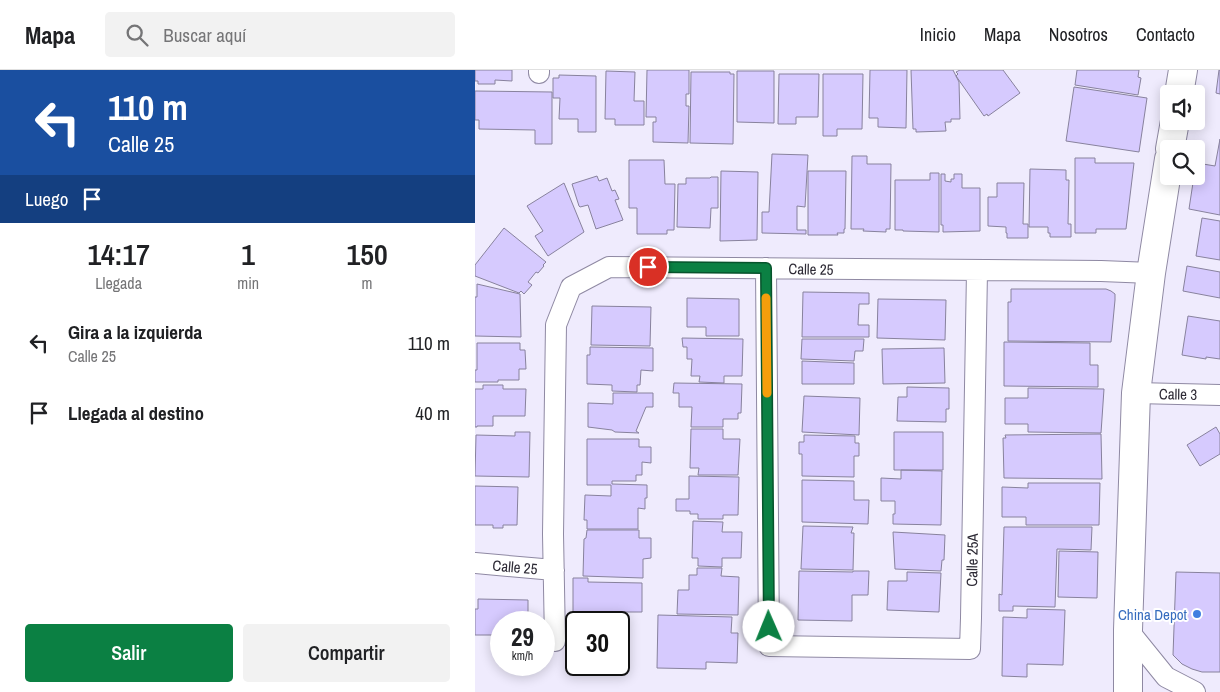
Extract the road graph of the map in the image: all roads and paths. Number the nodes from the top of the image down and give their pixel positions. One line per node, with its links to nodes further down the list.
1 (1183, 70): 2 (street)
2 (1180, 85)
3 (1165, 185): 6 (street)
4 (766, 268): 5 (street, Calle 25); 5 (street, Calle 25A); 10 (street, Calle 25)
5 (977, 271): 6 (street, Calle 25)
6 (1151, 273): 7 (street)
7 (1136, 394): 8 (street, Calle 3); 12 (street)
8 (1220, 395)
9 (475, 563): 10 (street, Calle 25)
10 (554, 570): 11 (street)
11 (555, 611)
12 (1128, 630): 13 (street); 14 (street)
13 (1128, 692)
14 (1195, 692)

